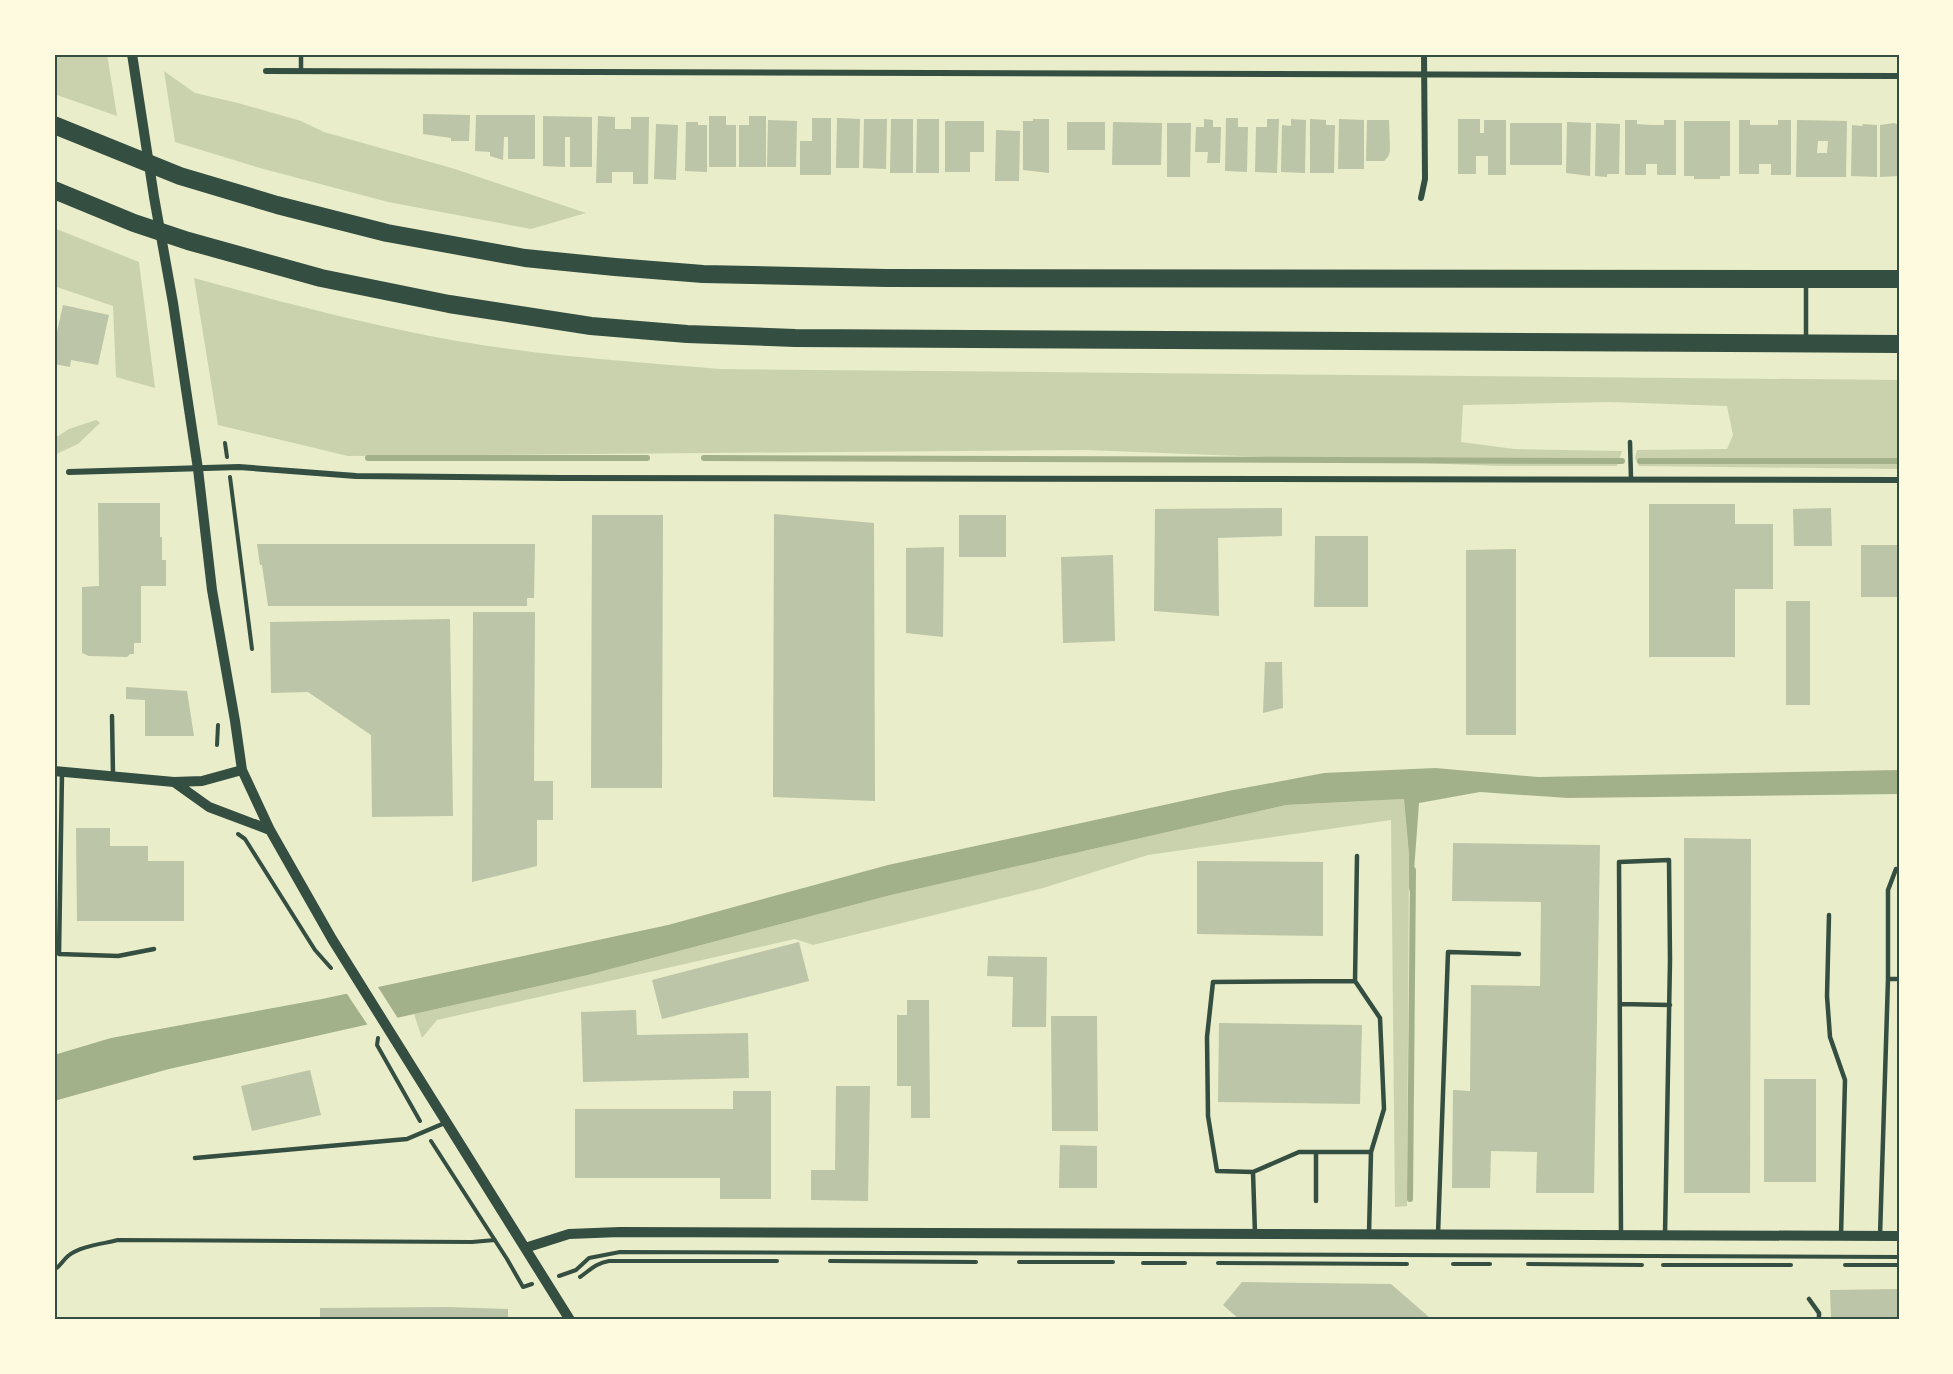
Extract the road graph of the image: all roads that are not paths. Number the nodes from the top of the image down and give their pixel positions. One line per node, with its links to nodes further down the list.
1 (302, 54): 4 (lane)
2 (1424, 54): 6 (street)
3 (133, 59): 16 (street)
4 (301, 70): 5 (street); 6 (street)
5 (266, 71)
6 (1424, 75): 7 (street); 10 (street)
7 (1899, 76)
8 (54, 125): 11 (highway)
9 (54, 190): 13 (highway)
10 (1422, 198)
11 (1806, 278): 12 (highway); 13 (lane)
12 (1899, 279)
13 (1806, 344): 14 (highway)
14 (1899, 344)
15 (1630, 441): 18 (lane)
16 (198, 469): 17 (street); 18 (street); 21 (street)
17 (69, 472)
18 (1631, 479): 19 (street)
19 (1899, 480)
20 (112, 716): 23 (lane)
21 (242, 770): 24 (street); 25 (street)
22 (58, 772): 23 (street); 29 (lane)
23 (113, 777): 24 (street)
24 (174, 782): 25 (street)
25 (270, 830): 36 (street)
26 (1357, 856): 33 (lane)
27 (1899, 869): 31 (lane)
28 (1829, 915): 47 (lane)
29 (154, 949)
30 (1519, 954): 44 (lane)
31 (1887, 978): 32 (lane); 48 (lane)
32 (1899, 978)
33 (1355, 981): 38 (lane); 40 (lane)
34 (1620, 1004): 35 (lane); 35 (lane); 45 (lane)
35 (1670, 1005): 46 (lane)
36 (447, 1122): 39 (lane); 50 (street)
37 (1316, 1152): 38 (lane); 40 (lane); 41 (lane)
38 (1371, 1152): 43 (lane)
39 (195, 1158)
40 (1253, 1172): 42 (lane)
41 (1316, 1201)
42 (1255, 1234): 43 (street); 50 (street)
43 (1369, 1234): 44 (street)
44 (1438, 1234): 45 (street)
45 (1620, 1235): 46 (street)
46 (1665, 1235): 47 (street)
47 (1841, 1236): 48 (street)
48 (1880, 1236): 49 (street)
49 (1899, 1236)
50 (525, 1248): 52 (street)
51 (1809, 1299): 53 (lane)
52 (570, 1320)
53 (1819, 1320)

